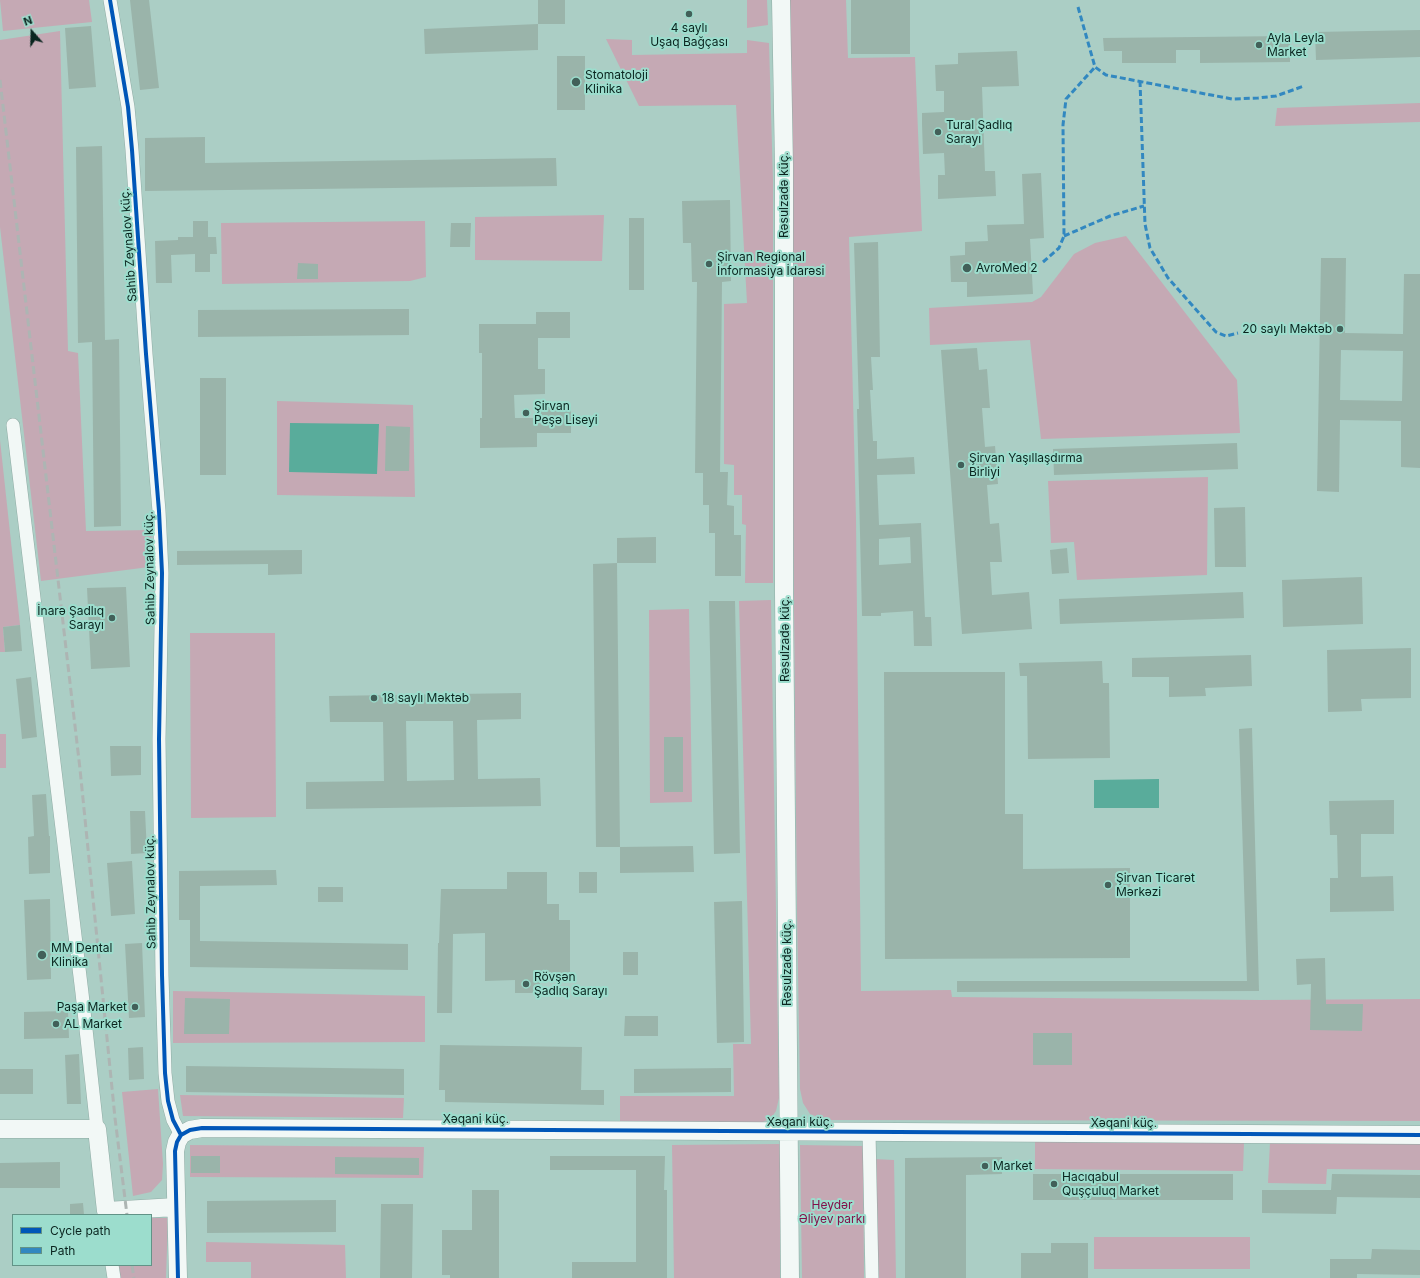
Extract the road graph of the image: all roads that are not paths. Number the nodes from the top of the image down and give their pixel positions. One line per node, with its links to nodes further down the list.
1 (110, 0): 8 (street, Sahib Zeynalov küç.)
2 (781, 0): 6 (street, Rəsulzadə küç.)
3 (14, 425): 5 (street)
4 (0, 1129): 5 (street)
5 (97, 1129): 11 (street)
6 (789, 1132): 7 (street, Xəqani küç.); 8 (street, Xəqani küç.); 15 (street, Rəsulzadə küç.)
7 (869, 1132): 9 (street, Xəqani küç.); 16 (street)
8 (181, 1135): 10 (street)
9 (1420, 1135)
10 (176, 1207): 11 (street); 14 (street)
11 (106, 1213)
12 (112, 1266): 13 (street)
13 (114, 1278)
14 (178, 1278)
15 (790, 1278)
16 (872, 1278)

